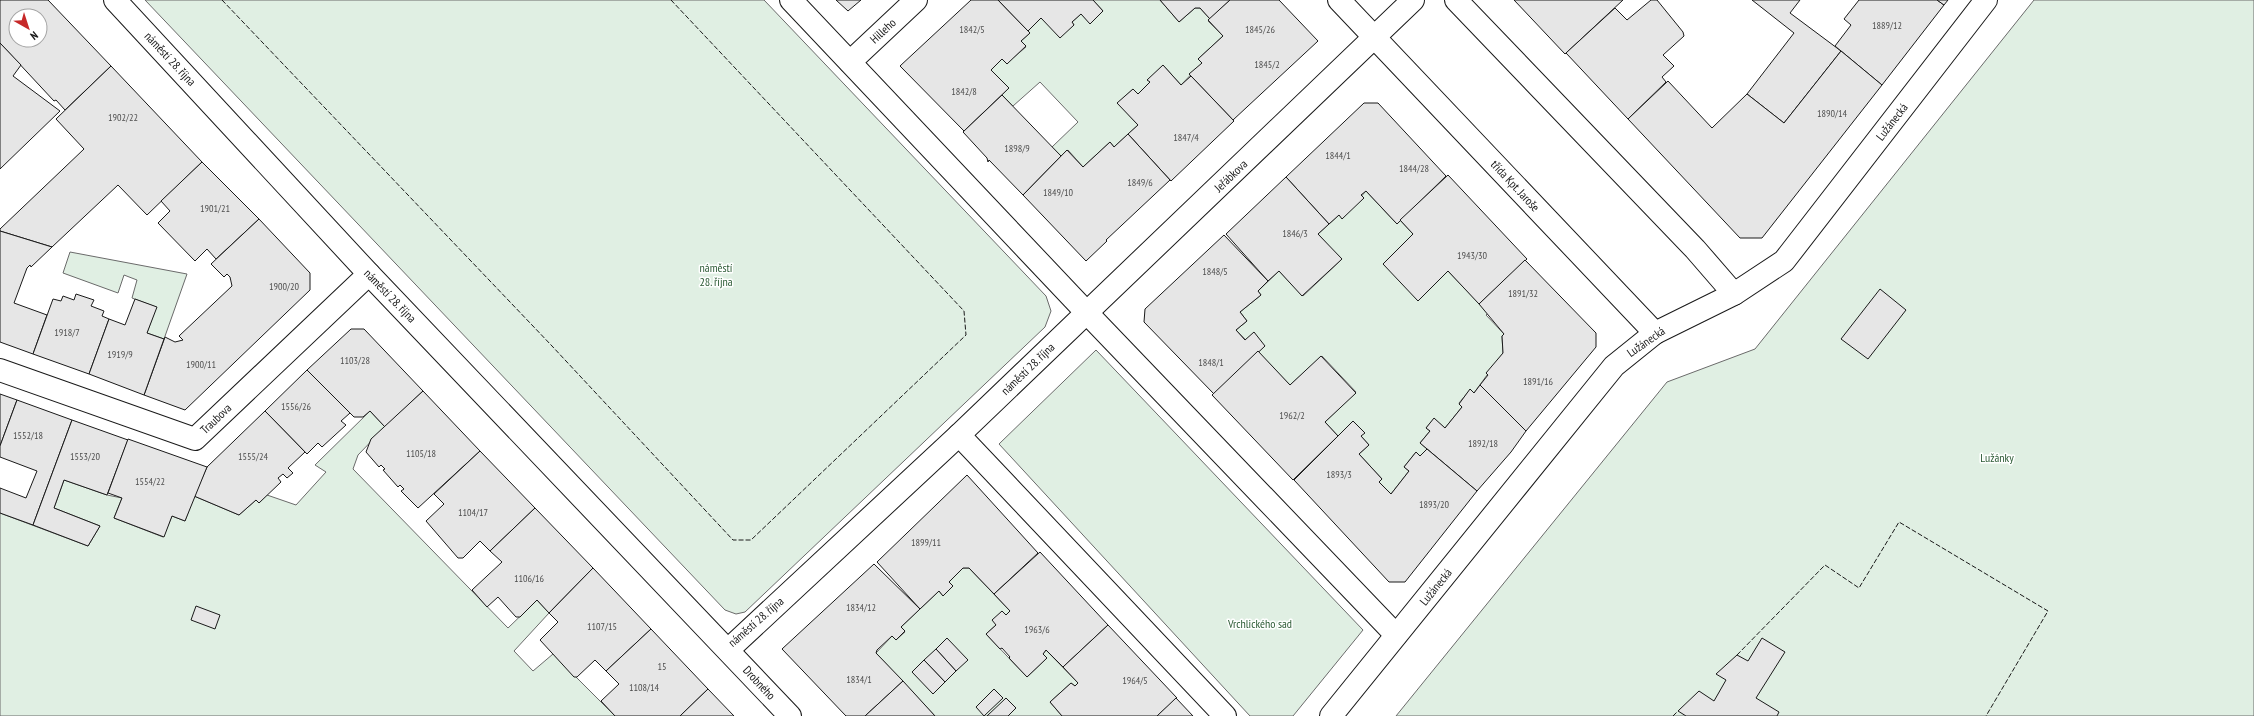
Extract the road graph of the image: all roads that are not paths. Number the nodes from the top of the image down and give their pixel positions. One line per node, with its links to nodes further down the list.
1 (116, 0): 10 (street, náměstí 28. října)
2 (791, 0): 9 (street)
3 (916, 0): 9 (street, Hilleho)
4 (1339, 0): 8 (street, třída Kpt. Jaroše)
5 (1413, 0): 8 (street)
6 (1456, 0): 11 (street)
7 (1986, 0): 11 (street, Lužánecká)
8 (1375, 38): 12 (street, Jeřábkova); 13 (street, třída Kpt. Jaroše)
9 (850, 62): 12 (street)
10 (369, 274): 14 (street, Traubova); 17 (street, náměstí 28. října)
11 (1734, 294): 13 (street, Lužánecká)
12 (1087, 313): 15 (street, náměstí 28. října); 16 (street)
13 (1655, 333): 16 (street, Lužánecká)
14 (0, 370)
15 (960, 435): 17 (street, náměstí 28. října); 19 (street)
16 (1396, 635): 20 (street, Lužánecká)
17 (728, 650): 18 (street, Drobného)
18 (790, 716)
19 (1225, 716)
20 (1331, 716)

